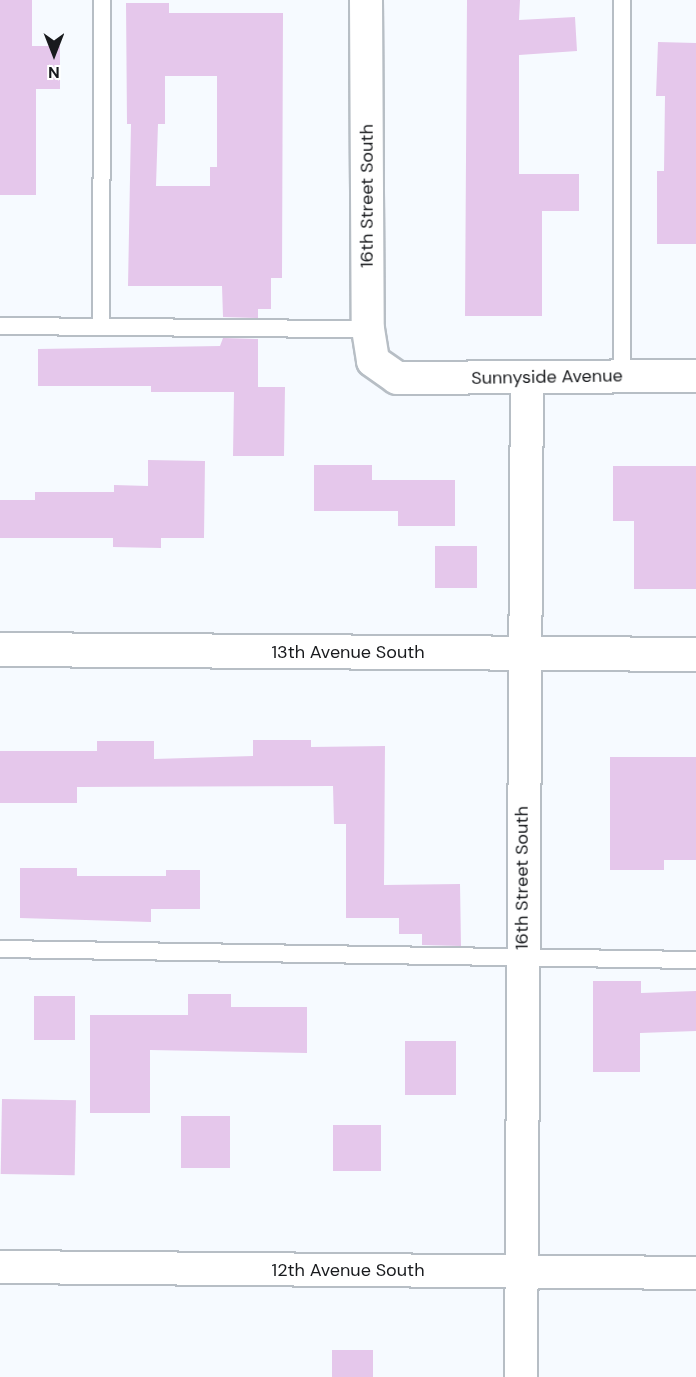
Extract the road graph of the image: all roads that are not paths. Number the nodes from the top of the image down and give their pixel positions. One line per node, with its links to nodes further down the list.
1 (102, 0): 5 (lane)
2 (366, 0): 6 (street, 16th Street South)
3 (622, 0): 7 (lane)
4 (0, 326): 5 (lane)
5 (101, 327): 6 (lane)
6 (368, 329): 9 (street, 16th Street South)
7 (622, 376): 8 (street, Sunnyside Avenue); 10 (street, Sunnyside Avenue)
8 (696, 376)
9 (397, 378): 10 (street, Sunnyside Avenue)
10 (527, 379): 12 (street, 16th Street South)
11 (0, 649): 12 (street, 13th Avenue South)
12 (523, 653): 13 (street, 13th Avenue South); 15 (street, 16th Street South)
13 (696, 654)
14 (0, 949): 15 (lane)
15 (522, 956): 16 (lane); 18 (street, 16th Street South)
16 (696, 960)
17 (0, 1268): 18 (street, 12th Avenue South)
18 (523, 1272): 19 (street, 12th Avenue South); 20 (street, 16th Street South)
19 (696, 1273)
20 (521, 1377)

